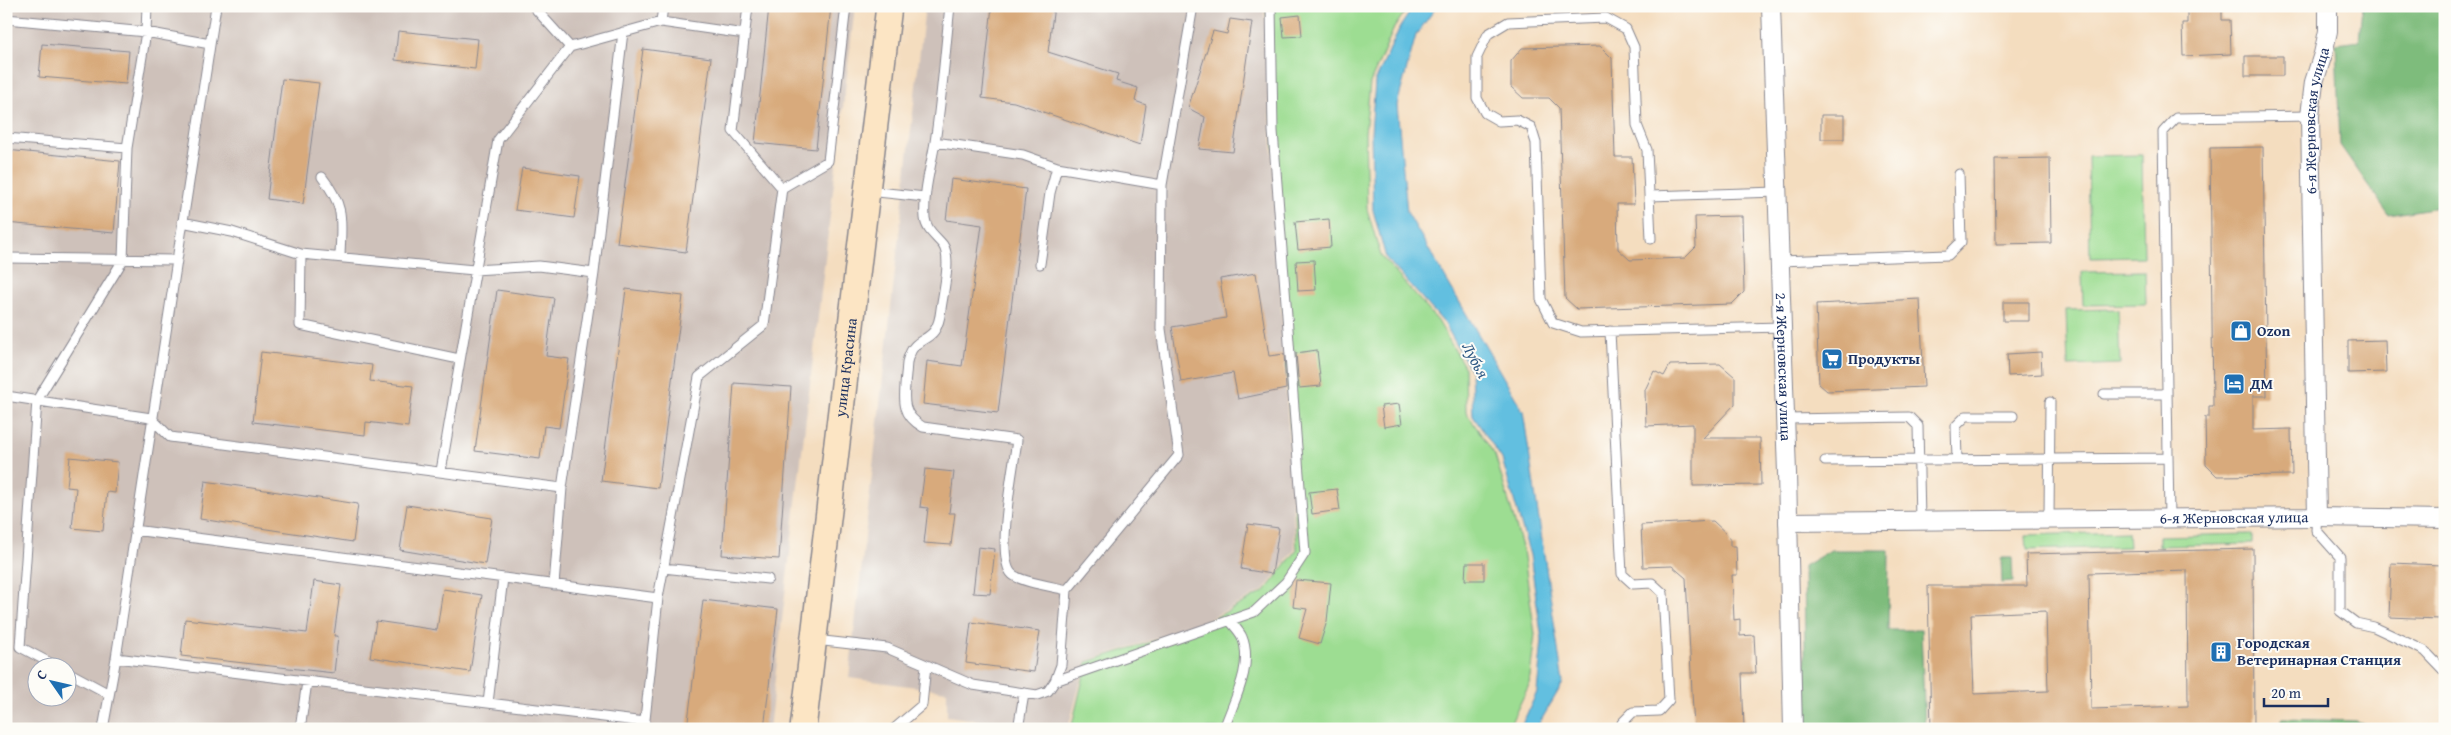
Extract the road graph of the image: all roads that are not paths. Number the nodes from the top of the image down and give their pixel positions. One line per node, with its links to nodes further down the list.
1 (147, 6): 15 (lane)
2 (216, 6): 18 (lane)
3 (532, 6): 19 (lane)
4 (663, 6): 14 (lane)
5 (748, 6): 17 (lane)
6 (846, 6): 28 (lane)
7 (889, 6): 29 (main road, улица Красина)
8 (950, 6): 22 (lane)
9 (1193, 6): 27 (lane)
10 (1271, 6): 75 (lane)
11 (1771, 6): 30 (street, 2-я Жерновская улица)
12 (2328, 6): 20 (street, 6-я Жерновская улица)
13 (6, 19): 15 (lane)
14 (661, 22): 16 (lane); 17 (lane)
15 (146, 32): 18 (lane); 23 (lane)
16 (624, 32): 19 (lane); 43 (lane)
17 (745, 34): 28 (lane)
18 (210, 44): 33 (lane)
19 (570, 46): 42 (lane)
20 (2310, 116): 48 (lane); 62 (street, 6-я Жерновская улица)
21 (6, 138): 23 (lane)
22 (935, 142): 24 (lane); 32 (lane)
23 (126, 148): 38 (lane)
24 (1057, 167): 27 (lane); 41 (lane)
25 (1959, 174): 40 (lane)
26 (322, 177): 36 (lane)
27 (1162, 185): 73 (lane)
28 (782, 188): 69 (lane)
29 (867, 191): 32 (lane); 76 (main road, улица Красина)
30 (1778, 192): 31 (lane); 40 (street, 2-я Жерновская улица)
31 (1649, 196): 34 (lane); 45 (lane)
32 (925, 197): 73 (lane)
33 (182, 222): 35 (lane); 39 (lane)
34 (1651, 239)
35 (302, 254): 36 (lane); 46 (lane)
36 (340, 257): 42 (lane)
37 (6, 258): 38 (lane)
38 (124, 260): 39 (lane); 50 (lane)
39 (176, 260): 53 (lane)
40 (1780, 262): 44 (street, 2-я Жерновская улица)
41 (1040, 264)
42 (474, 270): 43 (lane); 46 (lane)
43 (594, 273): 61 (lane)
44 (1782, 327): 45 (lane); 54 (street, 2-я Жерновская улица)
45 (1610, 331): 94 (lane)
46 (459, 359): 60 (lane)
47 (2104, 394): 48 (lane)
48 (2166, 394): 55 (lane)
49 (6, 396): 50 (lane)
50 (37, 400): 53 (lane); 77 (lane)
51 (2050, 402): 56 (lane)
52 (2013, 416): 58 (lane)
53 (151, 418): 60 (lane); 68 (lane)
54 (1786, 419): 57 (lane); 67 (street, 2-я Жерновская улица)
55 (2167, 458): 56 (lane); 63 (lane)
56 (2050, 459): 58 (lane); 64 (lane)
57 (1919, 460): 58 (lane); 59 (lane); 66 (lane)
58 (1957, 460)
59 (1826, 461)
60 (441, 471): 61 (lane)
61 (562, 488): 72 (lane)
62 (2317, 517): 63 (street, 6-я Жерновская улица); 65 (street); 80 (lane)
63 (2168, 518): 64 (street, 6-я Жерновская улица)
64 (2049, 519): 66 (street, 6-я Жерновская улица)
65 (2445, 519)
66 (1920, 520): 67 (street, 6-я Жерновская улица)
67 (1788, 522): 95 (street, 2-я Жерновская улица)
68 (134, 530): 70 (lane); 78 (lane)
69 (663, 568): 71 (lane); 74 (lane)
70 (503, 578): 72 (lane); 86 (lane)
71 (768, 579)
72 (554, 584): 74 (lane)
73 (1067, 590): 82 (lane)
74 (658, 598): 87 (lane)
75 (1230, 621): 82 (lane); 93 (lane)
76 (814, 640): 79 (lane); 90 (main road, улица Красина)
77 (41, 658)
78 (116, 658): 83 (lane); 84 (lane)
79 (926, 665): 85 (lane); 91 (lane)
80 (2445, 672)
81 (78, 677): 84 (lane)
82 (1055, 681): 85 (lane)
83 (307, 682): 86 (lane); 89 (lane)
84 (109, 694): 88 (lane)
85 (1024, 694): 92 (lane)
86 (488, 703): 87 (lane)
87 (644, 725)
88 (103, 729)
89 (300, 729)
90 (803, 729)
91 (894, 729)
92 (1018, 729)
93 (1224, 729)
94 (1623, 729)
95 (1793, 729)

